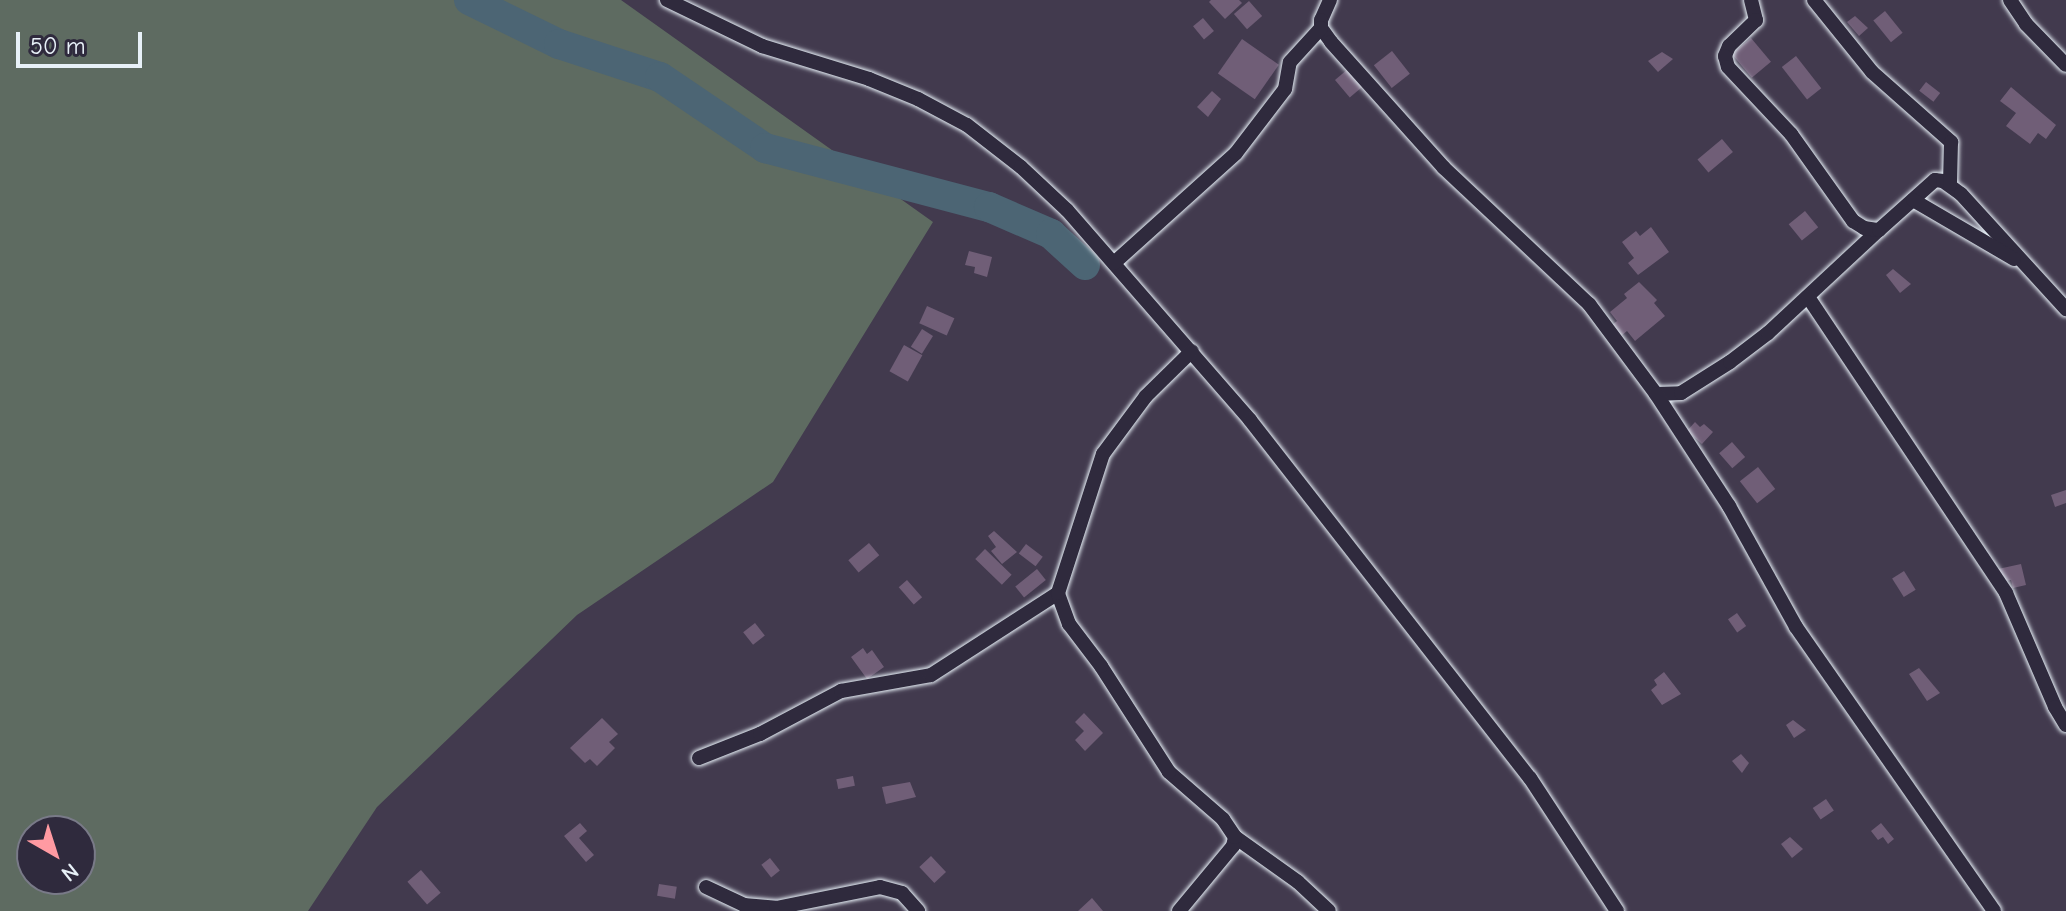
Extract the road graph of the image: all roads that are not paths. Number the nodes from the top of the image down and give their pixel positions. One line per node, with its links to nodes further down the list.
1 (667, 0): 11 (street)
2 (1330, 0): 6 (street)
3 (1751, 0): 10 (street)
4 (1814, 0): 8 (street)
5 (2010, 0): 7 (street)
6 (1321, 28): 11 (street); 16 (street)
7 (2066, 65)
8 (1950, 184): 9 (street); 12 (street)
9 (1913, 200): 10 (street); 12 (street)
10 (1879, 230): 13 (street)
11 (1114, 263): 15 (street)
12 (2032, 270): 14 (street)
13 (1808, 297): 16 (street); 18 (street)
14 (2066, 309)
15 (1192, 351): 17 (street); 25 (street)
16 (1656, 394): 26 (street)
17 (1058, 593): 19 (street); 20 (street)
18 (2066, 725)
19 (699, 758)
20 (1235, 837): 23 (street); 24 (street)
21 (706, 887): 22 (street)
22 (918, 911)
23 (1179, 911)
24 (1329, 911)
25 (1617, 911)
26 (1994, 911)

